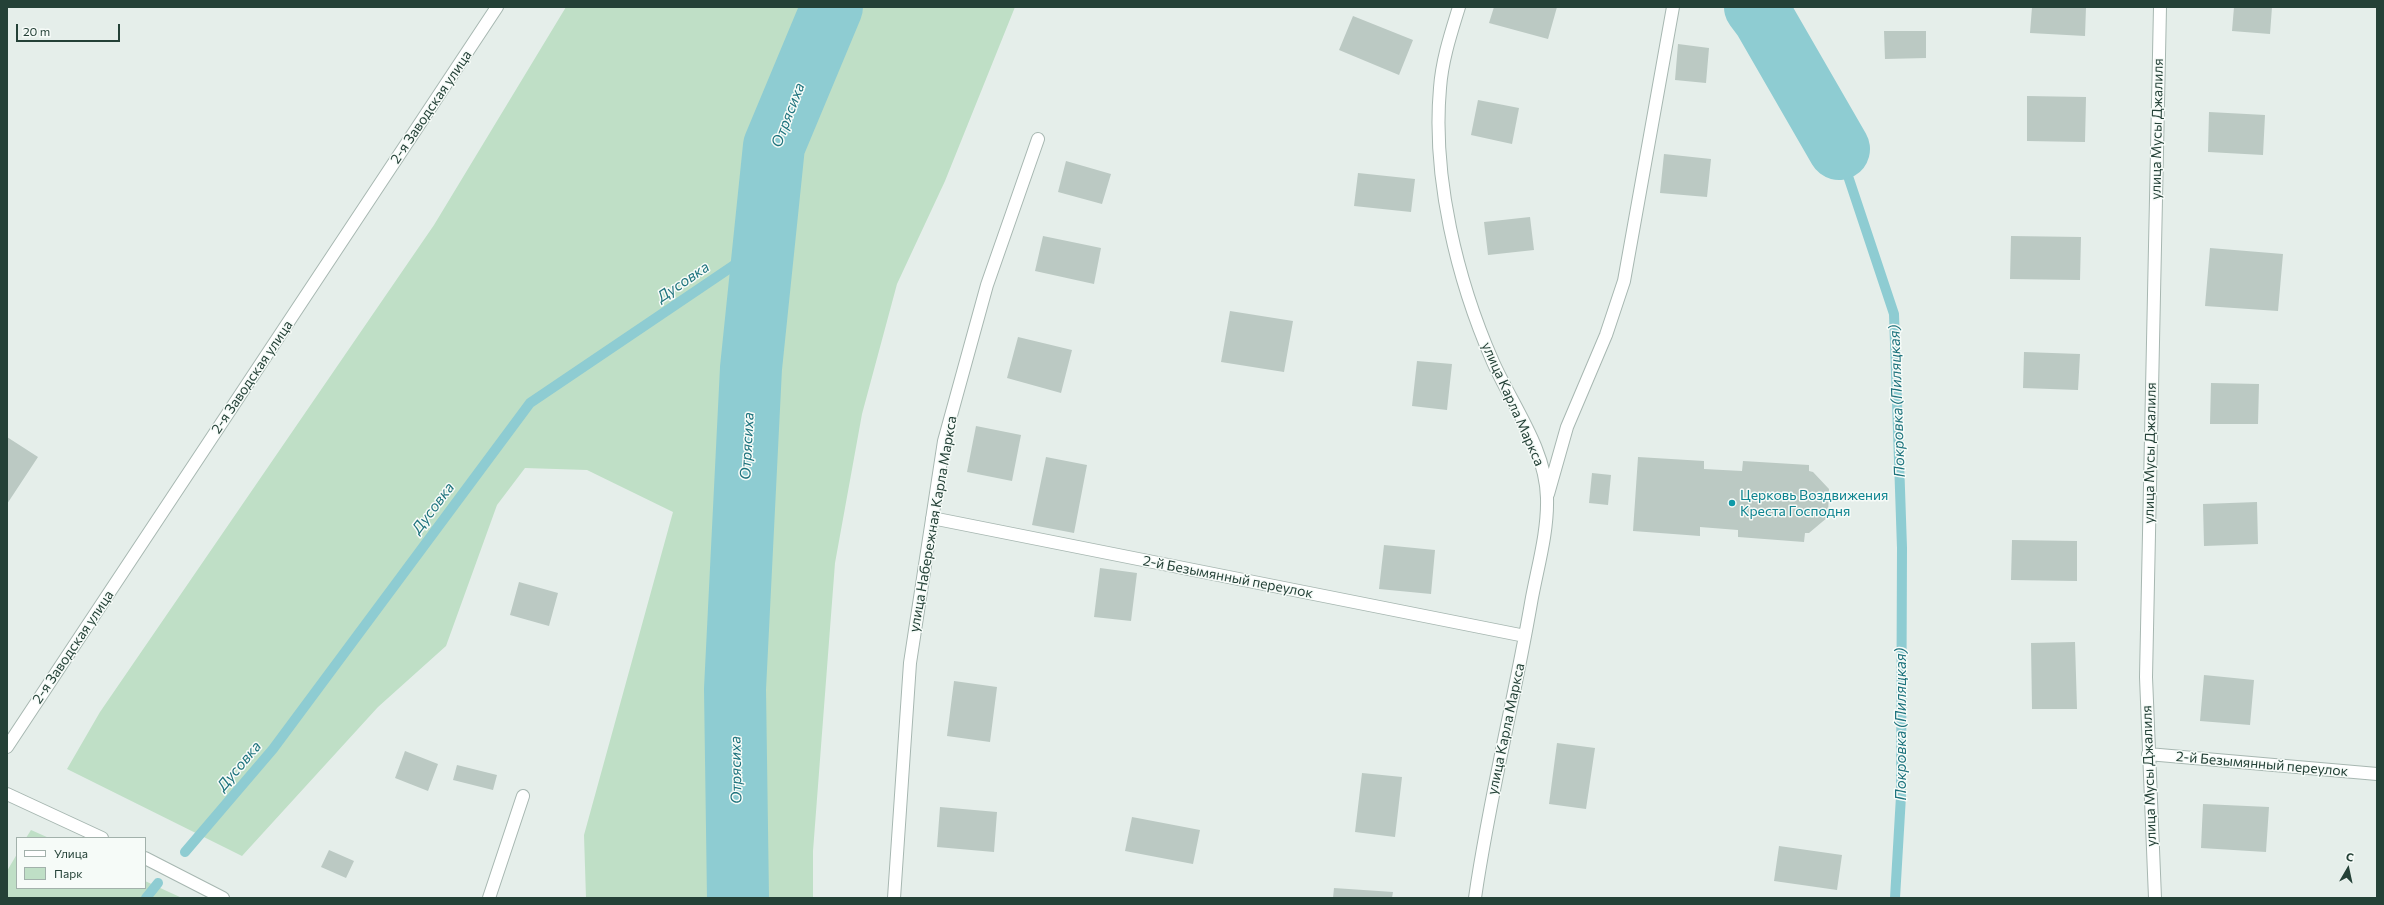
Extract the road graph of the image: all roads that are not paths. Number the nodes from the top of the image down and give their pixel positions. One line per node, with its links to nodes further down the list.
1 (498, 7): 9 (street, 2-я Заводская улица)
2 (1459, 7): 6 (street, улица Карла Маркса)
3 (1673, 7): 6 (street)
4 (2160, 7): 10 (street, улица Мусы Джалиля)
5 (1038, 139): 7 (street, улица Набережная Карла Маркса)
6 (1547, 497): 8 (street, улица Карла Маркса)
7 (932, 518): 8 (street, 2-й Безымянный переулок); 18 (street, улица Набережная Карла Маркса)
8 (1525, 636): 19 (street, улица Карла Маркса)
9 (7, 747)
10 (2148, 754): 11 (street, 2-й Безымянный переулок); 20 (street, улица Мусы Джалиля)
11 (2377, 774)
12 (7, 794): 14 (street)
13 (523, 796): 17 (street)
14 (100, 837)
15 (146, 859): 16 (street)
16 (224, 898)
17 (489, 898)
18 (894, 898)
19 (1475, 898)
20 (2155, 898)

